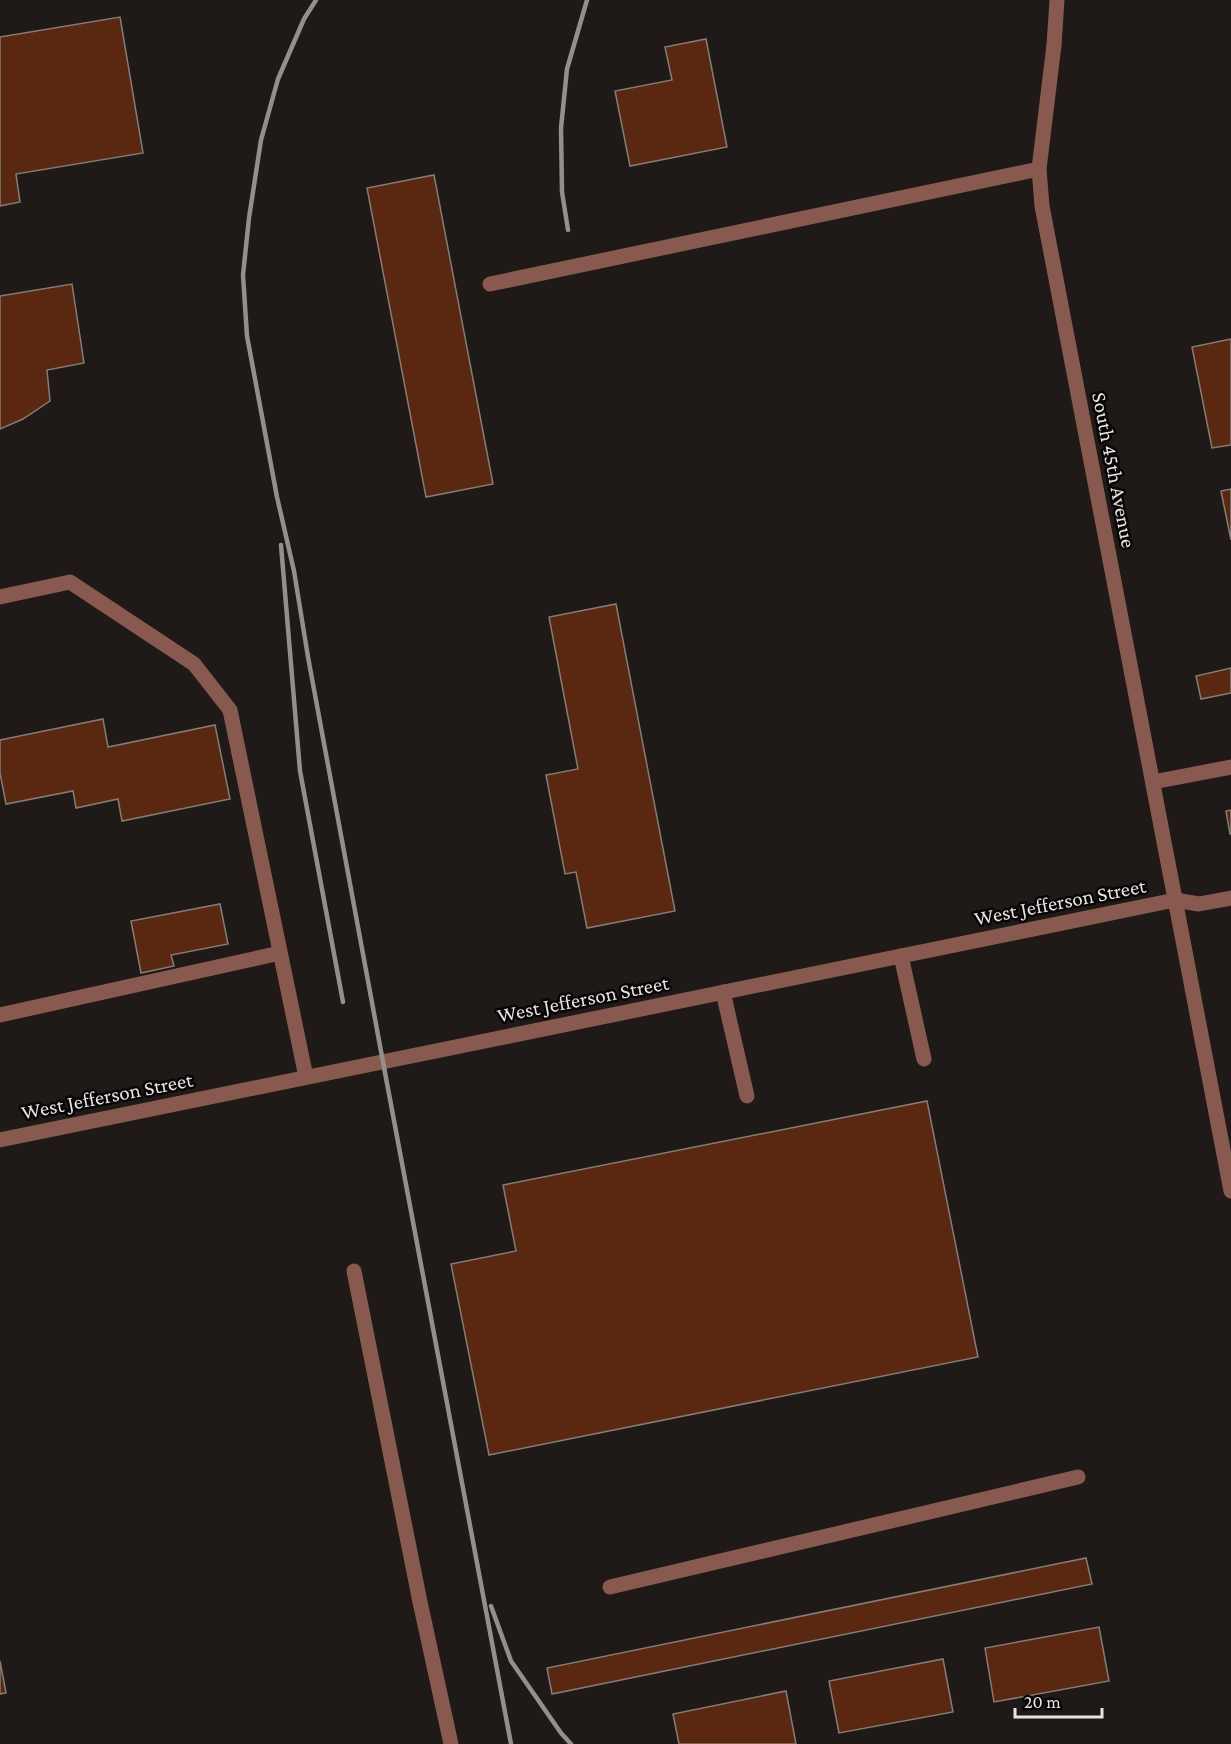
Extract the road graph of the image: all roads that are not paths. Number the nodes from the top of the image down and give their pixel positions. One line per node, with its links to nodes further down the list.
1 (1057, 0): 2 (street, South 45th Avenue)
2 (1039, 169): 3 (street); 6 (street, South 45th Avenue)
3 (490, 284)
4 (0, 597): 9 (street)
5 (1231, 767): 6 (street)
6 (1153, 782): 8 (street, South 45th Avenue)
7 (1231, 898): 8 (street, West Jefferson Street)
8 (1175, 900): 10 (street, West Jefferson Street); 17 (street, South 45th Avenue)
9 (280, 953): 12 (street); 14 (street)
10 (901, 956): 11 (street, West Jefferson Street); 13 (street)
11 (723, 992): 14 (street, West Jefferson Street); 15 (street)
12 (0, 1015)
13 (924, 1059)
14 (306, 1077): 16 (street, West Jefferson Street)
15 (747, 1096)
16 (0, 1140)
17 (1231, 1191)
18 (354, 1271): 21 (street)
19 (1078, 1477): 20 (street)
20 (610, 1587)
21 (451, 1744)

